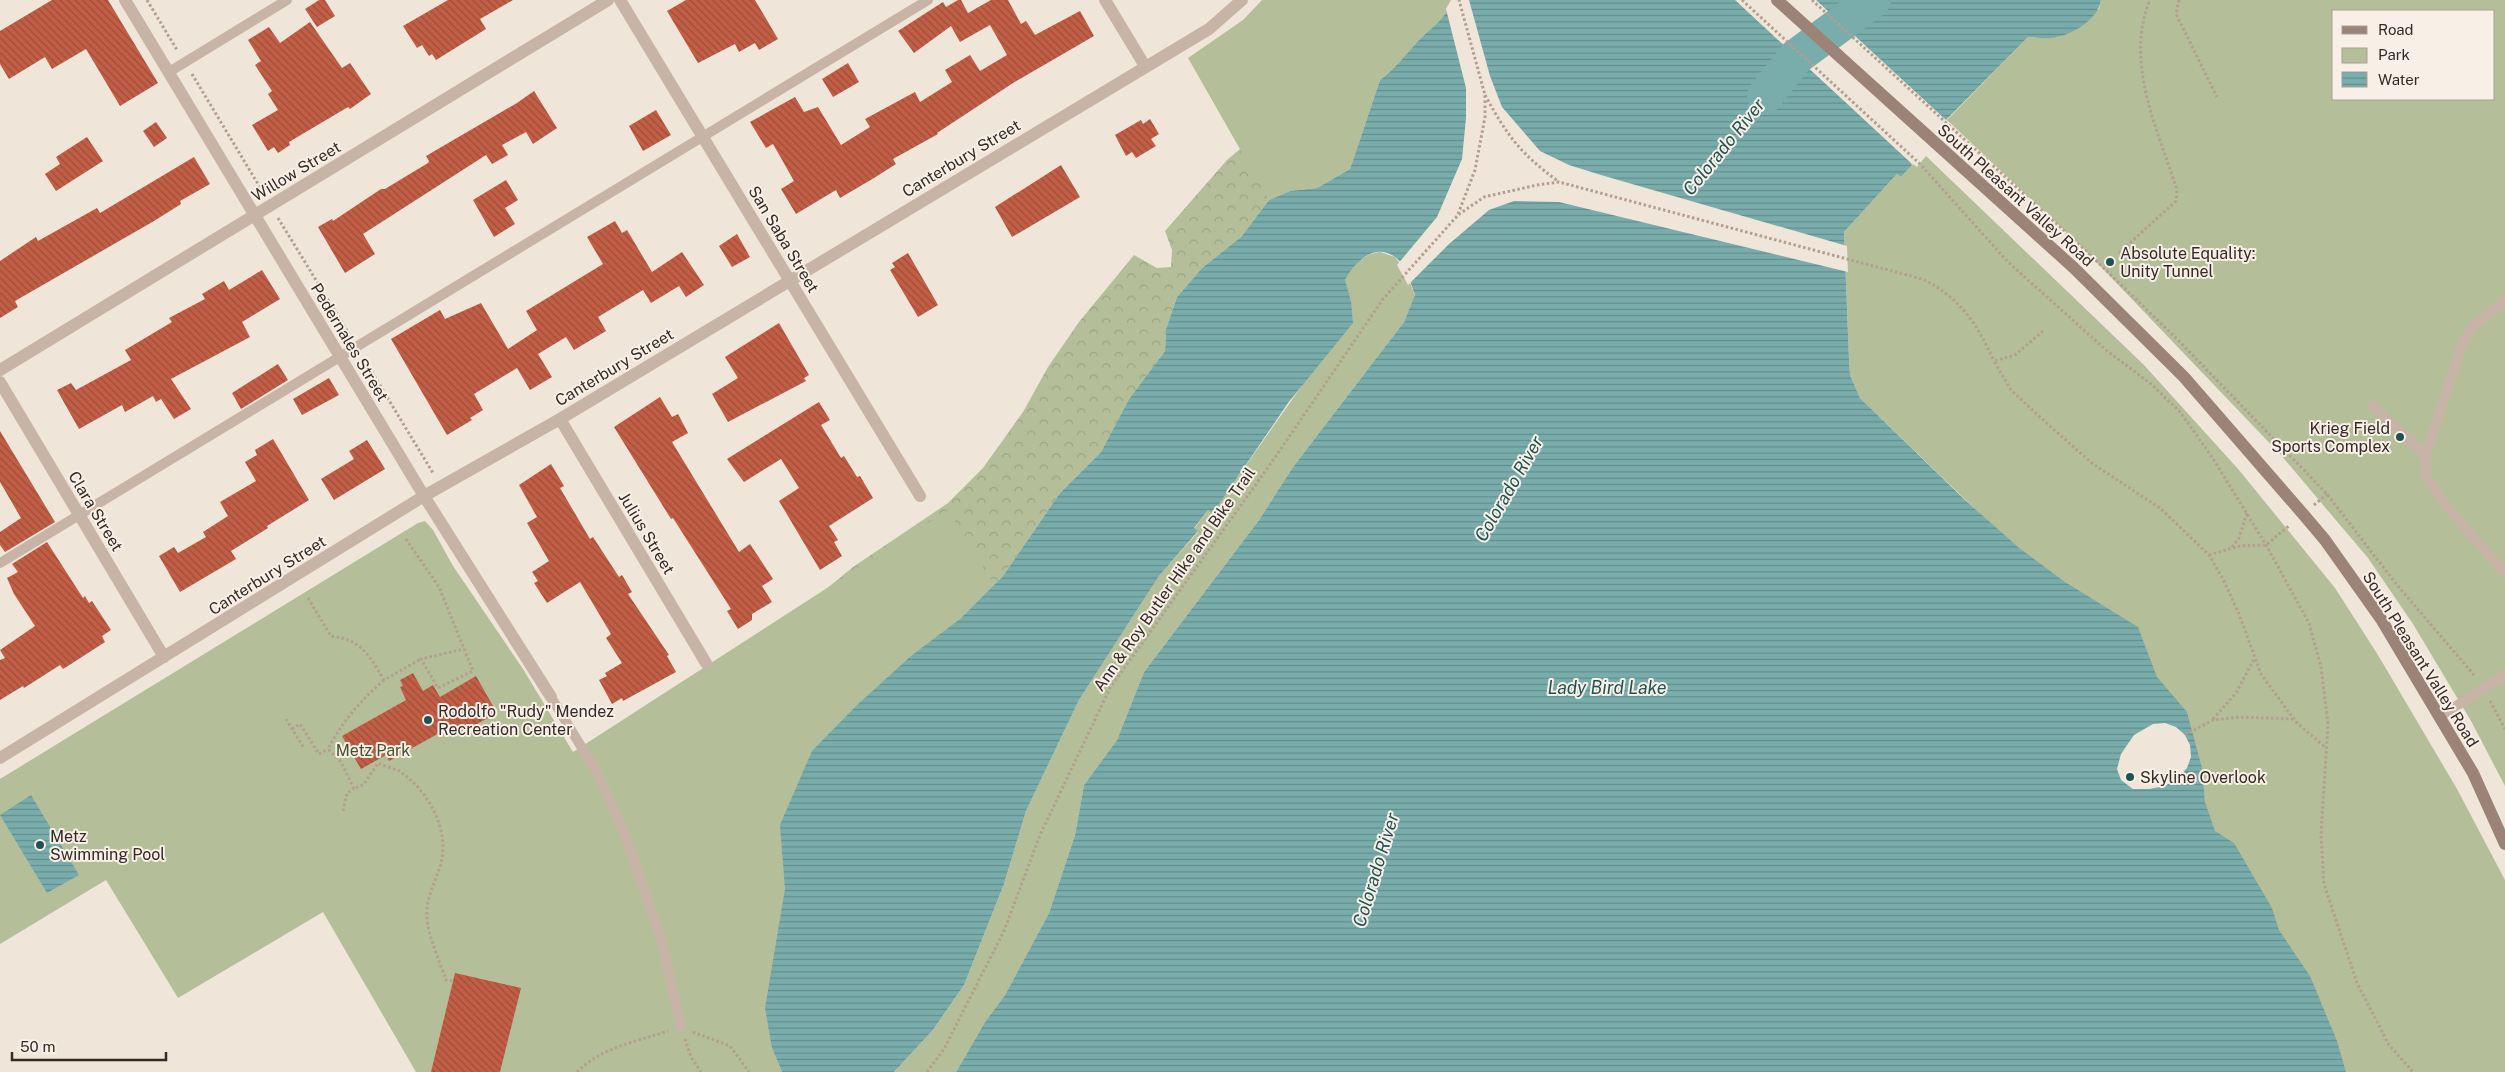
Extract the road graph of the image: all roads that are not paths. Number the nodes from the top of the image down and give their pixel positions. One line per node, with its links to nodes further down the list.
1 (125, 0): 10 (street, Pedernales Street)
2 (288, 0): 10 (lane)
3 (608, 0): 12 (street, Willow Street)
4 (620, 0): 11 (street, San Saba Street)
5 (928, 0): 11 (lane)
6 (1105, 0): 9 (street)
7 (1242, 0): 9 (street, Canterbury Street)
8 (1777, 0): 30 (main road, South Pleasant Valley Road)
9 (1145, 66): 13 (street, Canterbury Street)
10 (169, 72): 12 (street, Pedernales Street)
11 (704, 136): 13 (street, San Saba Street); 15 (lane)
12 (254, 216): 15 (street, Pedernales Street); 16 (street, Willow Street)
13 (790, 280): 19 (street, Canterbury Street); 22 (street, San Saba Street)
14 (2505, 300): 20 (lane)
15 (340, 356): 21 (street, Pedernales Street); 23 (lane)
16 (0, 370)
17 (0, 382): 23 (street, Clara Street)
18 (2374, 406): 20 (lane)
19 (560, 419): 21 (street, Canterbury Street); 27 (street, Julius Street)
20 (2426, 456): 25 (lane)
21 (424, 496): 26 (street, Canterbury Street); 29 (street, Pedernales Street)
22 (920, 496)
23 (80, 515): 24 (lane); 26 (street, Clara Street)
24 (0, 563)
25 (2505, 573)
26 (164, 657): 31 (street, Canterbury Street)
27 (706, 663)
28 (2505, 675): 30 (lane)
29 (551, 697): 33 (lane)
30 (2439, 718): 32 (main road, South Pleasant Valley Road)
31 (0, 758)
32 (2505, 844)
33 (681, 1027)

